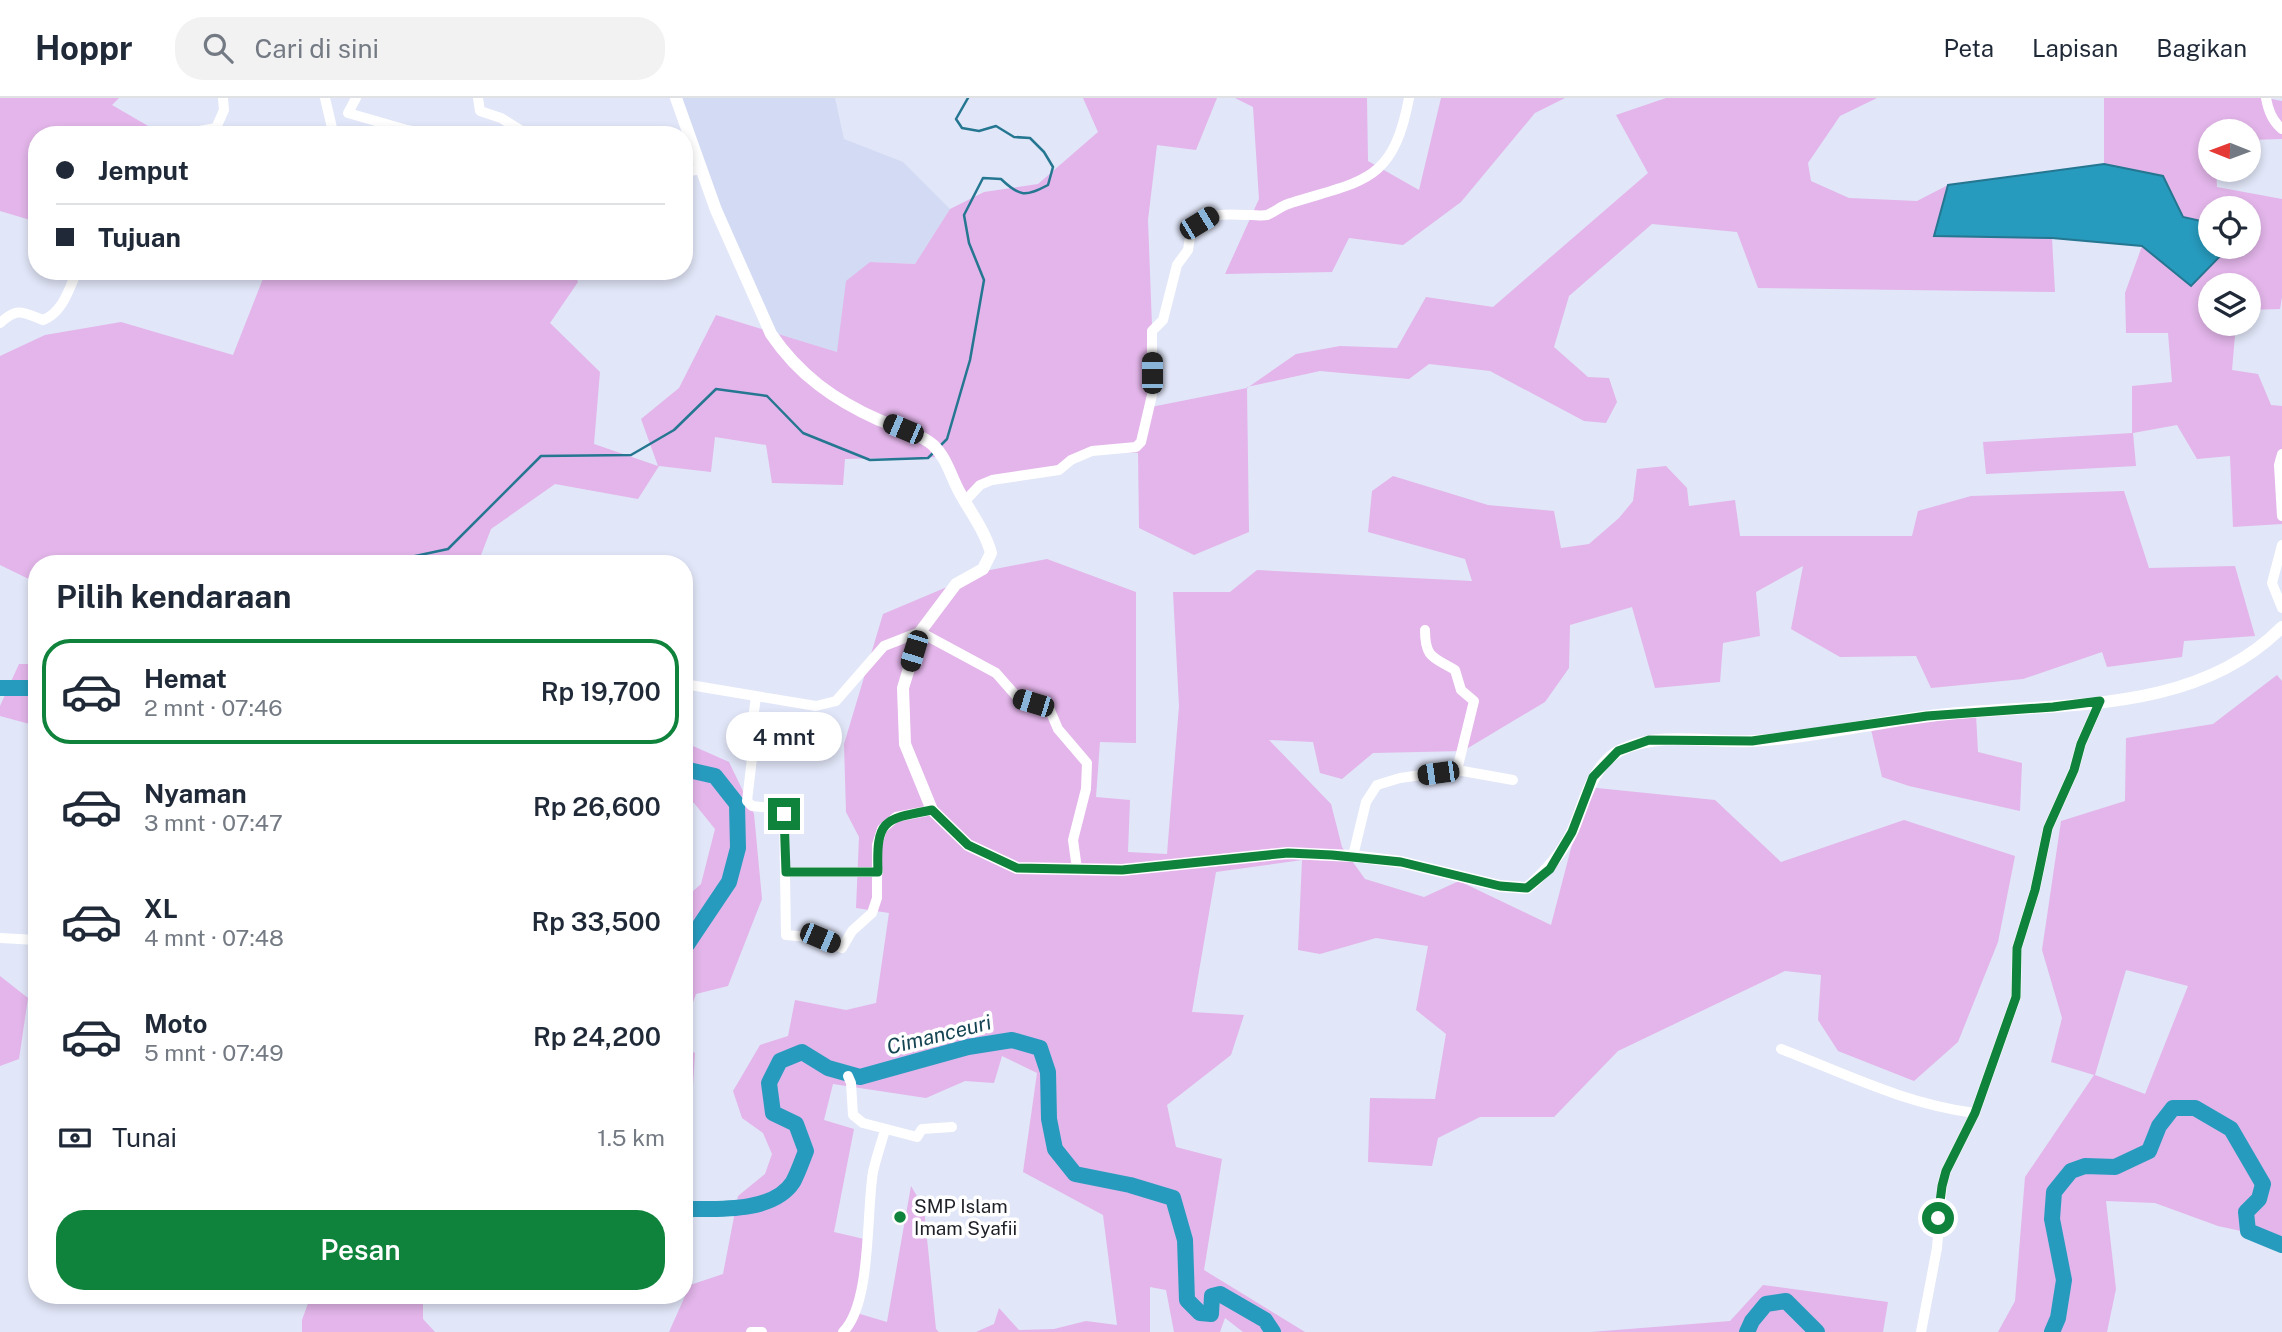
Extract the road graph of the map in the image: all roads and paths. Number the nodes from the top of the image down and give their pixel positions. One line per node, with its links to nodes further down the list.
1 (223, 98): 9 (street)
2 (325, 98): 10 (street)
3 (356, 98): 8 (street)
4 (478, 98): 13 (street)
5 (676, 98): 14 (street)
6 (1409, 98): 22 (street)
7 (2266, 98): 15 (street)
8 (348, 113): 11 (street); 12 (street)
9 (217, 126)
10 (331, 126)
11 (338, 126)
12 (386, 126)
13 (514, 126)
14 (686, 126)
15 (2282, 129)
16 (693, 146): 17 (street)
17 (701, 169): 18 (street); 22 (street)
18 (693, 170)
19 (73, 280): 20 (street)
20 (0, 323)
21 (2282, 454): 23 (street)
22 (965, 501): 28 (street)
23 (2282, 516)
24 (2282, 545): 25 (street)
25 (2282, 608)
26 (2282, 627): 31 (street)
27 (1425, 630): 32 (street)
28 (920, 632): 30 (street); 34 (street); 36 (street)
29 (693, 686): 30 (street)
30 (756, 697): 37 (street)
31 (2100, 701): 35 (street); 43 (street)
32 (1457, 770): 33 (street); 35 (street)
33 (1513, 780)
34 (932, 810): 36 (street); 38 (street)
35 (1353, 856): 36 (street)
36 (1077, 869)
37 (786, 872): 38 (street); 38 (street)
38 (878, 872)
39 (0, 938): 40 (street)
40 (28, 940)
41 (1781, 1049): 43 (street)
42 (848, 1076): 45 (street)
43 (1975, 1113): 49 (street)
44 (952, 1126): 45 (street)
45 (885, 1130): 48 (street)
46 (751, 1332): 47 (street)
47 (762, 1332)
48 (843, 1332)
49 (1921, 1332)

